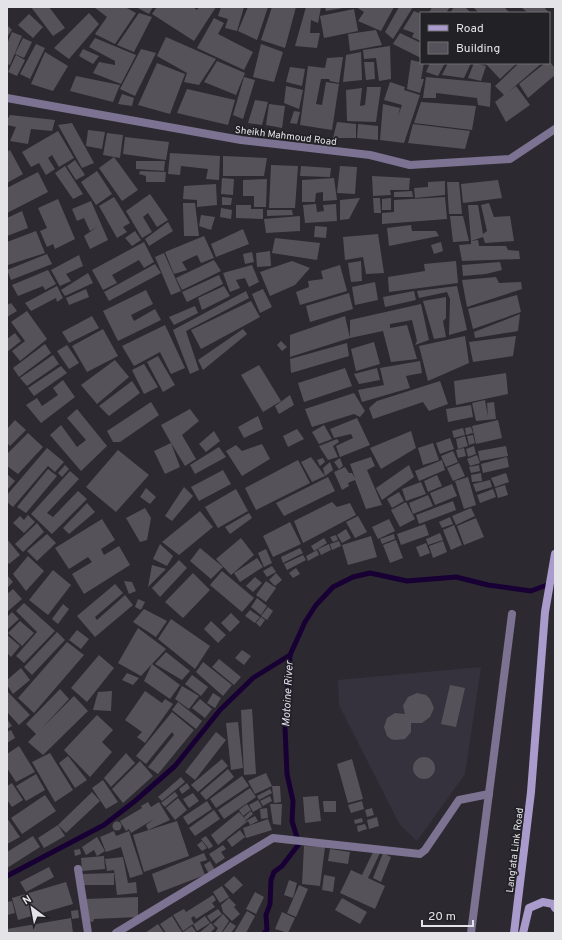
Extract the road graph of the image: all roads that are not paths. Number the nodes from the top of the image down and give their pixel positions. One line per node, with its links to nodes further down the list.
1 (7, 98): 2 (street, Sheikh Mahmoud Road)
2 (555, 129)
3 (555, 554): 11 (main road, Lang'ata Link Road)
4 (512, 614): 5 (street)
5 (489, 794): 9 (street); 10 (street)
6 (78, 869): 8 (street)
7 (555, 908): 12 (main road)
8 (88, 933)
9 (116, 933)
10 (471, 933)
11 (514, 933)
12 (524, 933)

